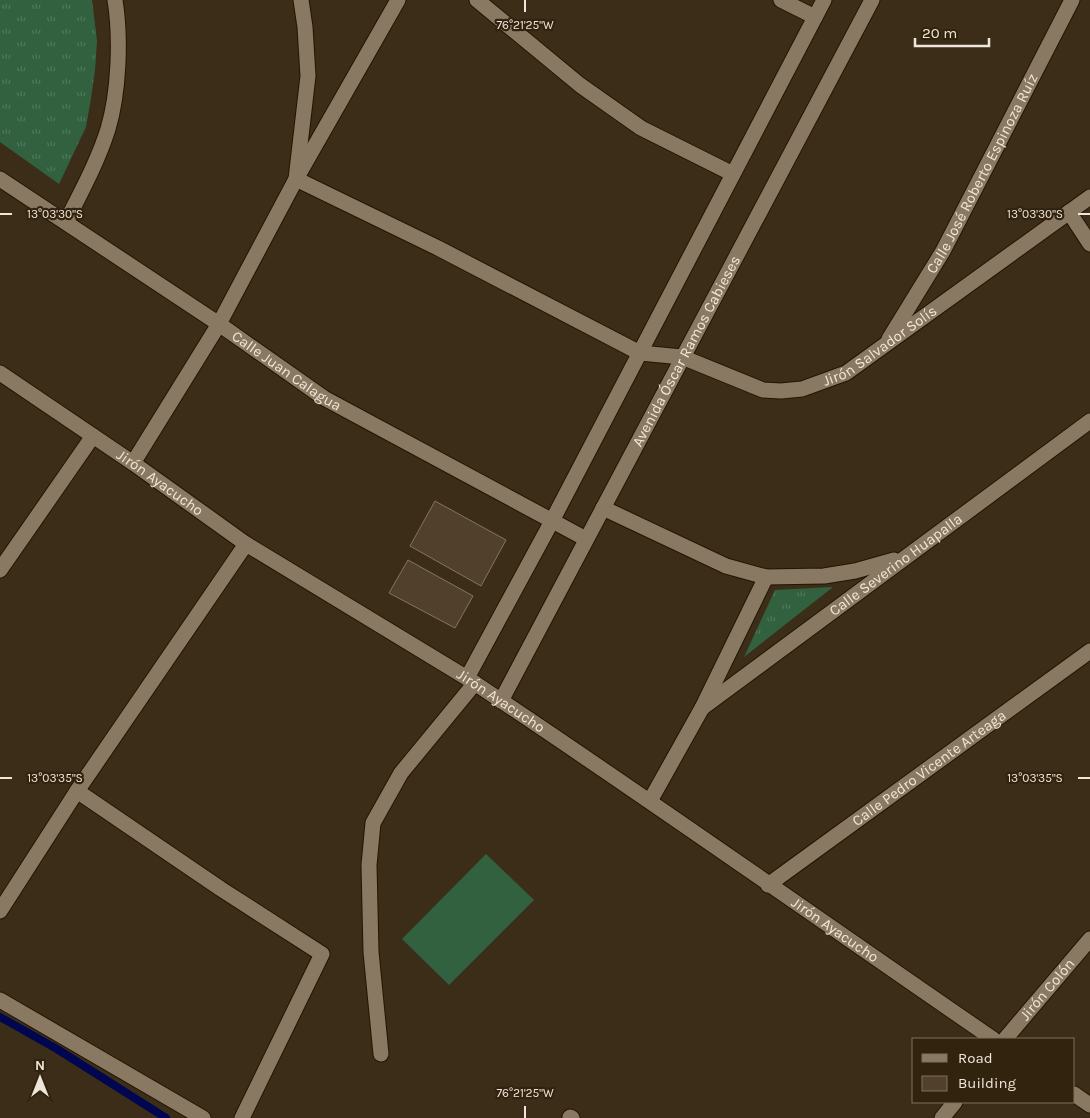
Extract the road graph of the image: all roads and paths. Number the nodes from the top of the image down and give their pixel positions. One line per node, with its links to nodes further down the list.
1 (115, 0): 15 (street)
2 (301, 0): 12 (street)
3 (398, 0): 12 (street)
4 (477, 0): 10 (street)
5 (781, 0): 9 (street)
6 (824, 0): 9 (street)
7 (872, 0): 20 (street, Avenida Óscar Ramos Cabieses)
8 (1072, 0): 18 (street, Calle José Roberto Espinoza Ruíz)
9 (815, 17): 10 (street)
10 (733, 174): 19 (street)
11 (0, 179): 15 (street, Calle Juan Calagua)
12 (296, 179): 17 (street); 19 (street)
13 (1090, 197): 14 (street, Jirón Salvador Solís)
14 (1069, 212): 16 (street); 18 (street, Jirón Salvador Solís)
15 (66, 222): 17 (street, Calle Juan Calagua)
16 (1090, 244)
17 (219, 324): 24 (street); 26 (street, Calle Juan Calagua)
18 (886, 344): 20 (street, Jirón Salvador Solís)
19 (640, 353): 20 (street, Jirón Salvador Solís); 26 (street)
20 (682, 358): 25 (street, Avenida Óscar Ramos Cabieses)
21 (0, 373): 23 (street, Jirón Ayacucho)
22 (1090, 421): 29 (street, Calle Severino Huapalla)
23 (93, 436): 24 (street, Jirón Ayacucho); 30 (street)
24 (133, 463): 28 (street, Jirón Ayacucho)
25 (603, 508): 27 (street, Avenida Óscar Ramos Cabieses); 31 (street)
26 (552, 521): 27 (street, Calle Juan Calagua); 33 (street)
27 (586, 539): 34 (street, Avenida Óscar Ramos Cabieses)
28 (246, 544): 33 (street, Jirón Ayacucho); 36 (street)
29 (905, 557): 31 (street); 35 (street, Calle Severino Huapalla)
30 (0, 570)
31 (766, 577): 35 (street)
32 (1090, 652): 38 (street, Calle Pedro Vicente Arteaga)
33 (471, 680): 34 (street, Jirón Ayacucho); 44 (street)
34 (501, 701): 37 (street, Jirón Ayacucho)
35 (702, 708): 37 (street)
36 (77, 791): 39 (street); 49 (street)
37 (650, 801): 38 (street, Jirón Ayacucho)
38 (768, 885): 42 (street, Jirón Ayacucho)
39 (0, 911)
40 (1090, 939): 43 (street, Jirón Colón)
41 (0, 1000): 48 (street)
42 (992, 1038)
43 (1005, 1038)
44 (381, 1054)
45 (1075, 1095): 47 (street)
46 (954, 1103): 50 (street)
47 (1090, 1105)
48 (203, 1118)
49 (242, 1118)
50 (942, 1118)

